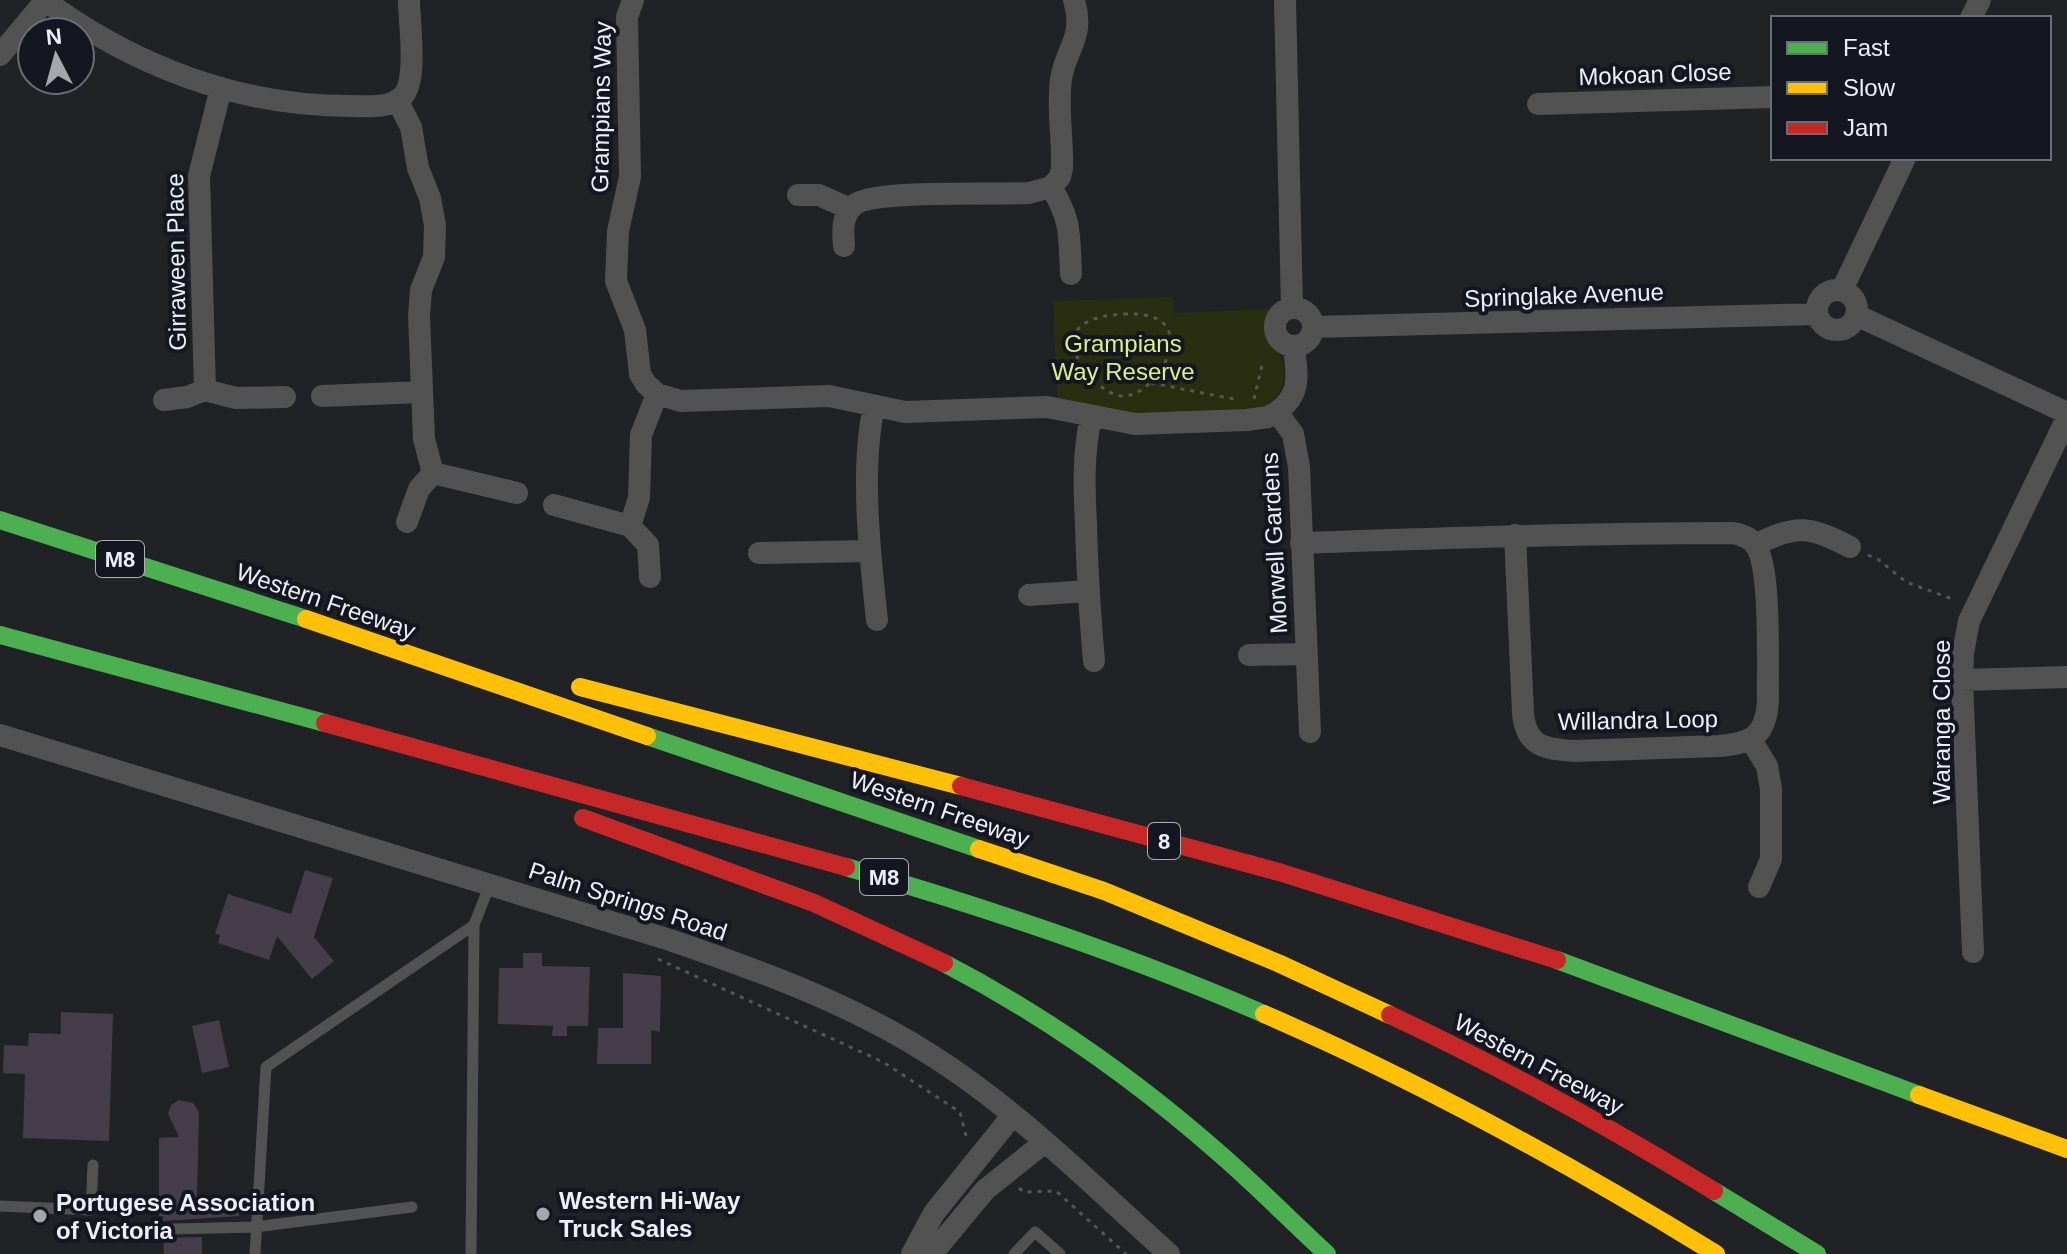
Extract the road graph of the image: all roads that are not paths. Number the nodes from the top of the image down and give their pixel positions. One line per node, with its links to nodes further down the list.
1 (45, 0): 6 (street); 7 (street)
2 (409, 0): 9 (street)
3 (633, 0): 25 (street, Grampians Way)
4 (1074, 0): 12 (street)
5 (1285, 0): 18 (street)
6 (0, 55)
7 (221, 88): 9 (street); 23 (street, Girraween Place)
8 (1771, 97): 10 (street, Mokoan Close)
9 (397, 100): 24 (street)
10 (1538, 104)
11 (1904, 160): 17 (street)
12 (1051, 187): 14 (street); 16 (street)
13 (798, 195): 14 (street)
14 (850, 209): 15 (street)
15 (844, 246)
16 (1071, 274)
17 (1842, 290): 19 (street); 20 (street)
18 (1292, 308): 21 (street); 22 (street)
19 (1817, 314): 20 (street); 21 (street, Springlake Avenue)
20 (1856, 315): 31 (street)
21 (1313, 327): 22 (street)
22 (1294, 347): 30 (street)
23 (205, 390): 27 (street); 28 (street)
24 (421, 392): 26 (street); 33 (street)
25 (657, 394): 29 (street); 38 (street)
26 (322, 396)
27 (285, 397)
28 (164, 400)
29 (874, 407): 32 (street); 43 (street)
30 (1277, 412): 32 (street); 40 (street, Morwell Gardens)
31 (2067, 415): 56 (street, Waranga Close)
32 (1091, 417): 46 (street)
33 (433, 473): 34 (street); 37 (street)
34 (517, 493)
35 (554, 505): 38 (street)
36 (0, 520): 48 (highway, Western Freeway / M8)
37 (407, 522)
38 (630, 526): 45 (street)
39 (1515, 535): 40 (street); 41 (street); 60 (street, Willandra Loop)
40 (1301, 543): 51 (street, Morwell Gardens)
41 (1755, 545): 42 (street); 60 (street, Willandra Loop)
42 (1850, 547)
43 (870, 551): 44 (street); 49 (street)
44 (759, 553)
45 (650, 577)
46 (1088, 591): 47 (street); 53 (street)
47 (1029, 595)
48 (240, 597): 54 (highway); 82 (highway, Western Freeway / M8)
49 (877, 620)
50 (0, 635): 80 (highway); 81 (highway, M8)
51 (1306, 654): 52 (street, Morwell Gardens); 58 (street, Morwell Gardens)
52 (1249, 655)
53 (1094, 661)
54 (502, 667)
55 (2067, 677): 56 (street)
56 (1962, 680): 64 (street, Waranga Close)
57 (564, 683): 67 (highway, 8)
58 (1310, 732)
59 (3, 739): 61 (street, Palm Springs Road)
60 (1751, 740): 62 (street)
61 (490, 884): 63 (lane); 65 (street, Palm Springs Road)
62 (1759, 887)
63 (474, 925): 71 (lane); 74 (lane)
64 (1973, 952)
65 (1013, 1115): 66 (street, Palm Springs Road); 75 (street)
66 (1045, 1142): 76 (street); 79 (street, Palm Springs Road)
67 (2067, 1149)
68 (93, 1165): 69 (lane)
69 (0, 1206)
70 (412, 1207): 71 (lane)
71 (255, 1227): 72 (lane); 73 (lane)
72 (133, 1230)
73 (255, 1254)
74 (471, 1254)
75 (912, 1254)
76 (932, 1254)
77 (1014, 1254): 78 (lane)
78 (1060, 1254)
79 (1169, 1254)
80 (1327, 1254)
81 (1716, 1254)
82 (1817, 1254)

